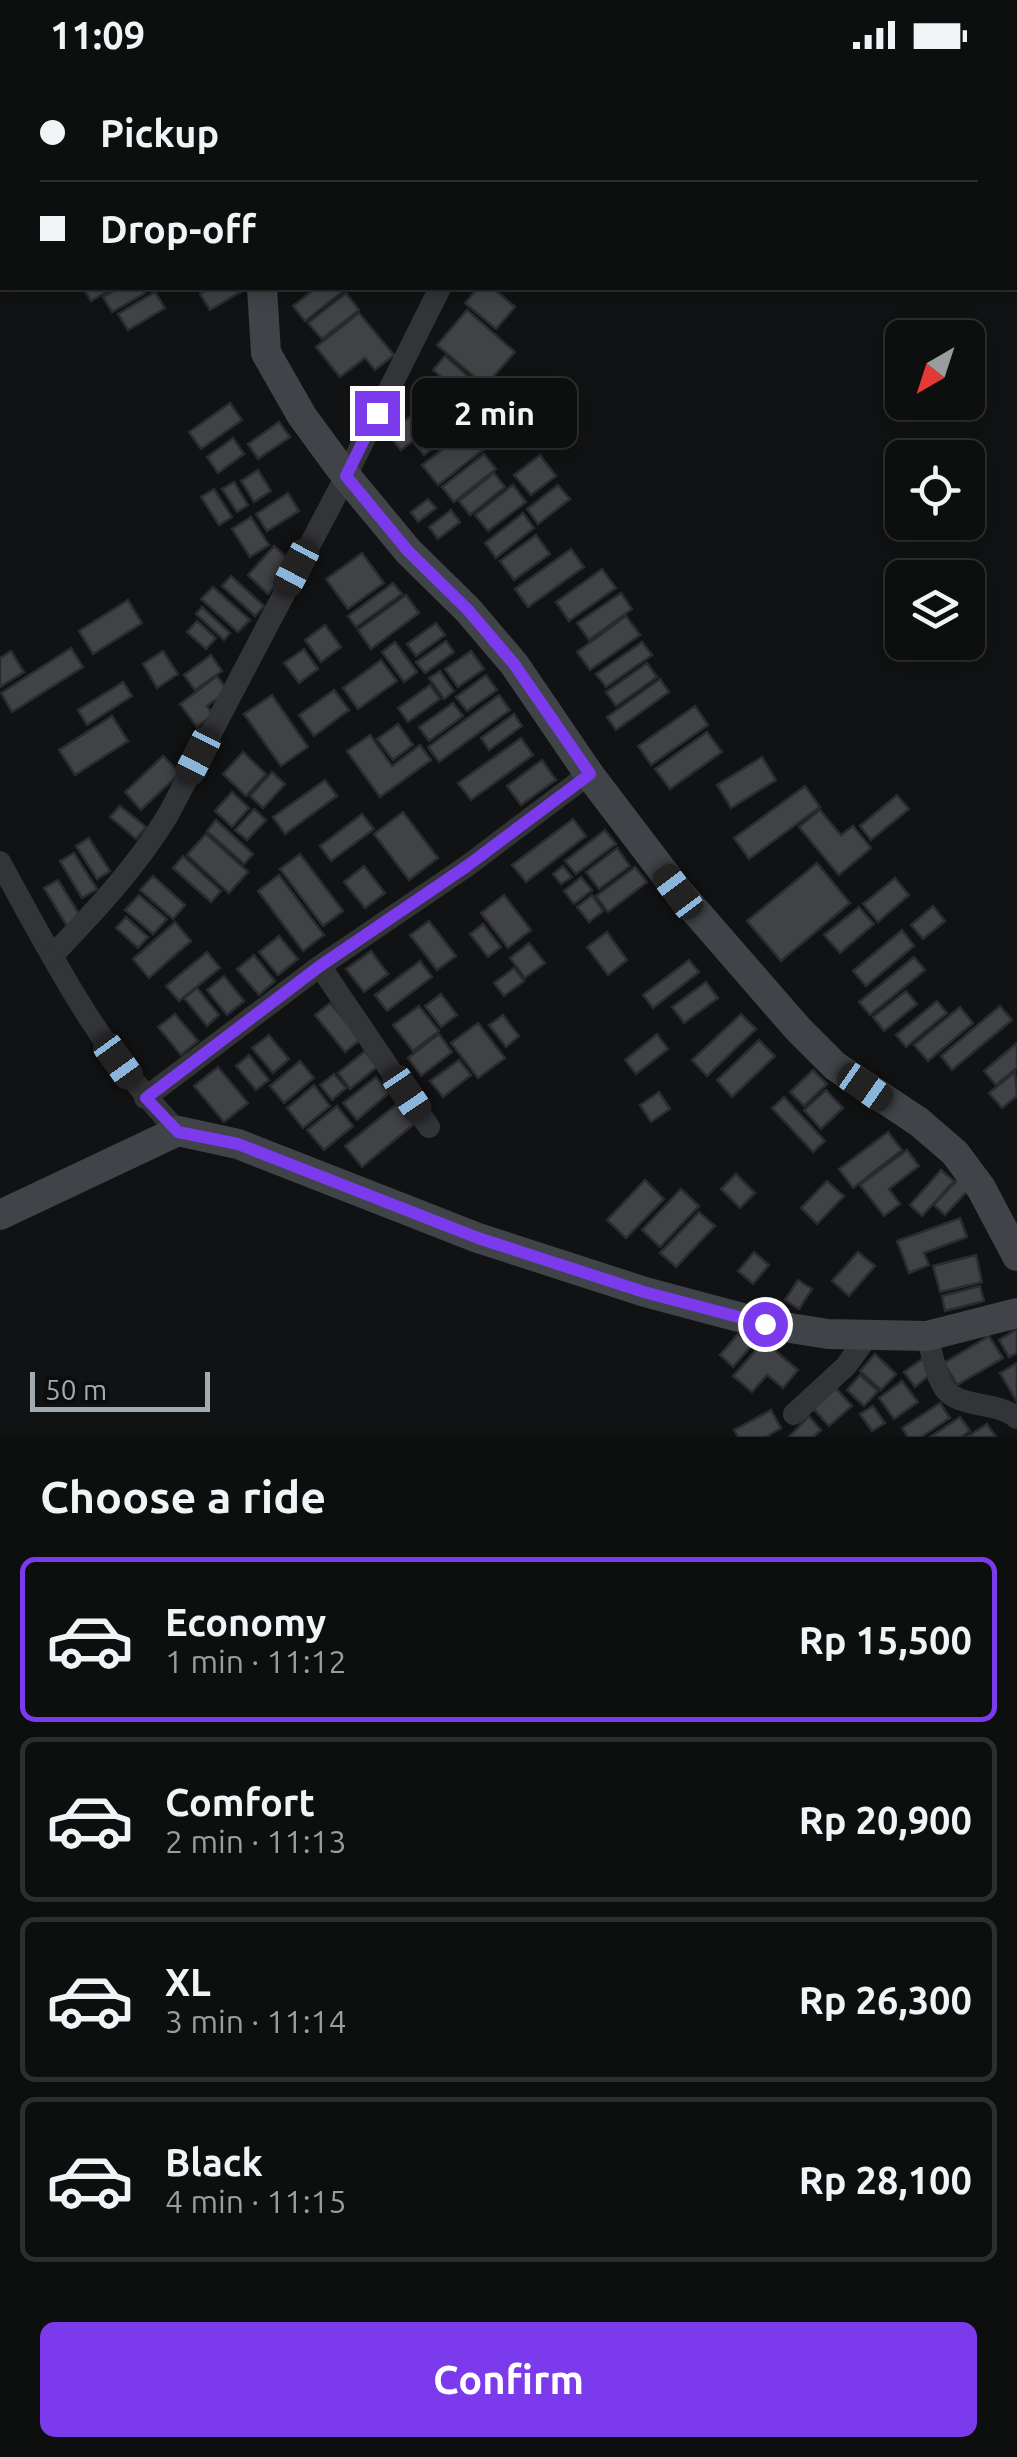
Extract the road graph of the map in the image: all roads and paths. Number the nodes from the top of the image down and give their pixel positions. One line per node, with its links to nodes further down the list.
1 (262, 290): 3 (street)
2 (439, 290): 3 (street)
3 (346, 476): 4 (street); 6 (street)
4 (590, 774): 7 (street); 12 (street)
5 (0, 862): 6 (street)
6 (52, 956): 8 (street)
7 (320, 966): 8 (street); 9 (street)
8 (146, 1098): 10 (street)
9 (429, 1126)
10 (178, 1132): 11 (street); 15 (street)
11 (0, 1215)
12 (1017, 1256)
13 (1017, 1312): 14 (street)
14 (927, 1336): 15 (street); 17 (street)
15 (867, 1337): 16 (street)
16 (794, 1414)
17 (1017, 1418)

